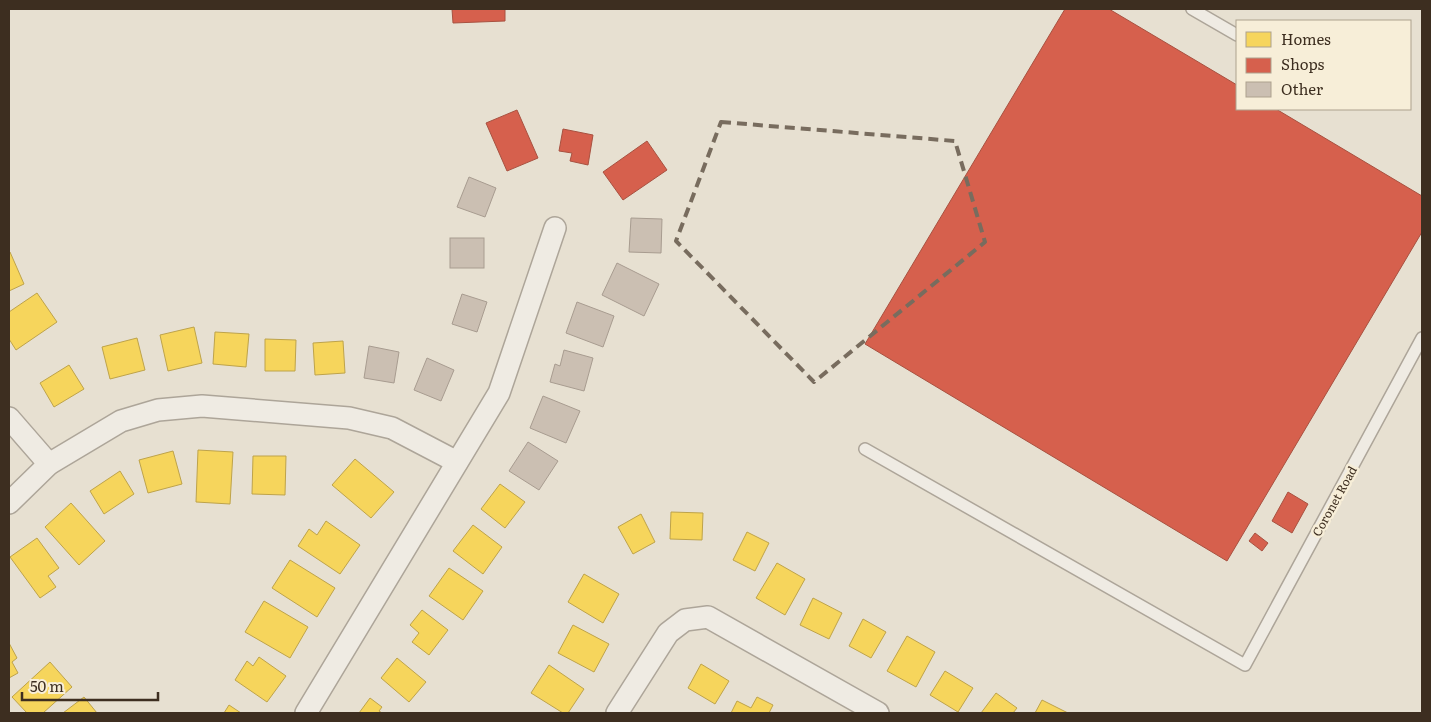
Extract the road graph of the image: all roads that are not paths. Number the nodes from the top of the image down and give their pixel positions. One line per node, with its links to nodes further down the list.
1 (1192, 9): 2 (lane)
2 (1236, 34)
3 (555, 228): 7 (street)
4 (1422, 338): 6 (lane, Coronet Road)
5 (9, 418): 8 (street)
6 (865, 448)
7 (457, 462): 8 (street); 10 (street)
8 (49, 464): 9 (street)
9 (9, 503)
10 (306, 713)
11 (617, 713): 12 (street)
12 (878, 713)

